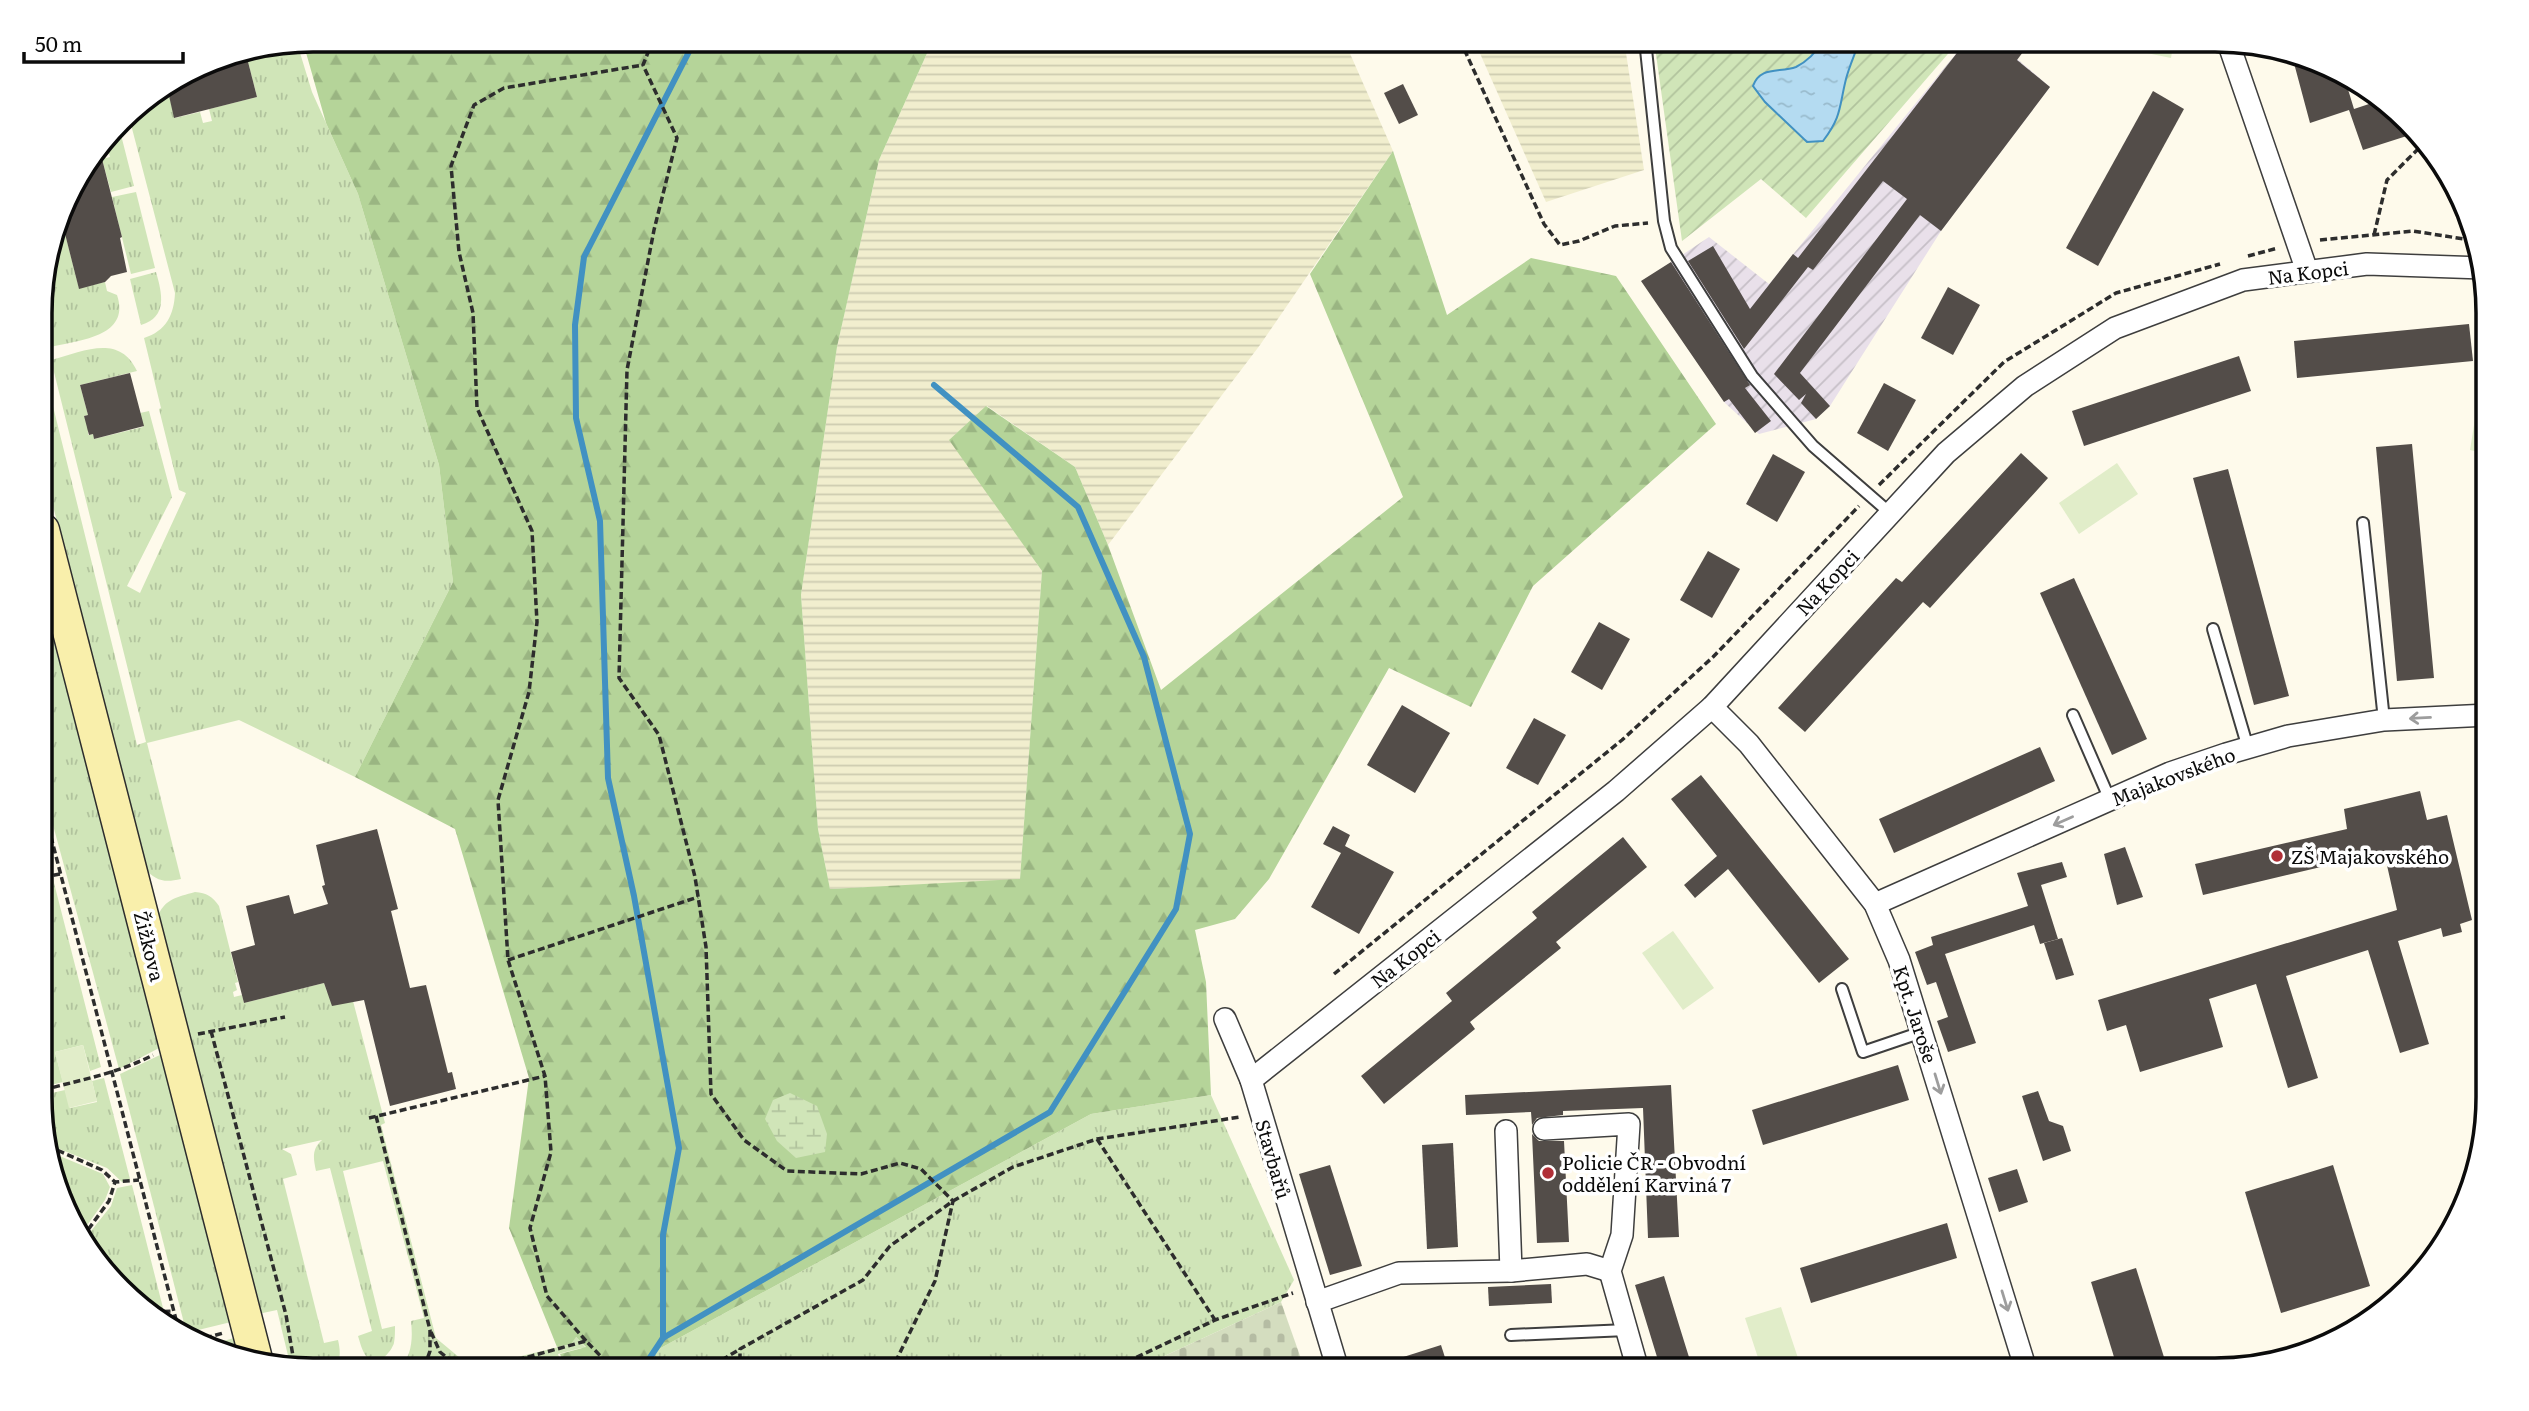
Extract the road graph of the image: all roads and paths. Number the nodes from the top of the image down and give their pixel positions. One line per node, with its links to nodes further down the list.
1 (648, 52): 5 (path)
2 (1465, 52): 7 (path)
3 (1646, 52): 7 (lane)
4 (2232, 53): 10 (street)
5 (643, 65): 24 (path); 26 (path)
6 (2418, 148): 8 (path)
7 (1664, 221): 11 (lane)
8 (2374, 234)
9 (2472, 268): 10 (street, Na Kopci)
10 (2307, 271): 11 (street, Na Kopci)
11 (1890, 513): 15 (street, Na Kopci)
12 (2363, 523): 18 (lane)
13 (52, 565): 58 (street, Žižkova)
14 (2213, 629): 19 (lane)
15 (1712, 707): 25 (street, Kpt. Jaroše); 32 (street, Na Kopci)
16 (2073, 715): 20 (lane)
17 (2476, 716): 18 (street, Majakovského, one-way to 18)
18 (2384, 720): 19 (street, Majakovského)
19 (2248, 748): 20 (street, Majakovského)
20 (2110, 800): 25 (street, Majakovského, one-way to 25)
21 (52, 842): 22 (path)
22 (60, 874): 23 (path); 40 (path)
23 (52, 875)
24 (698, 897): 26 (path); 42 (path)
25 (1875, 904): 30 (street, Kpt. Jaroše)
26 (508, 960): 31 (path)
27 (1842, 989): 30 (lane)
28 (1225, 1019): 32 (street, Stavbařů)
29 (211, 1031): 59 (path)
30 (1922, 1032): 70 (street, Kpt. Jaroše, one-way to 70)
31 (545, 1076): 34 (path); 56 (path)
32 (1251, 1080): 33 (street, Stavbařů)
33 (1261, 1113): 38 (path); 46 (street, Stavbařů)
34 (376, 1116): 35 (path); 51 (path)
35 (369, 1118)
36 (1544, 1129): 45 (street)
37 (1506, 1131): 44 (street)
38 (1097, 1139): 42 (path); 50 (path)
39 (58, 1151): 41 (path)
40 (139, 1180): 41 (path); 48 (path)
41 (115, 1182): 43 (path)
42 (953, 1201): 57 (path); 66 (path)
43 (88, 1230)
44 (1511, 1271): 45 (street); 46 (street)
45 (1610, 1271): 52 (street)
46 (1314, 1294): 50 (path); 68 (street, Stavbařů)
47 (165, 1311): 48 (path)
48 (173, 1311): 49 (path)
49 (175, 1318)
50 (1215, 1320): 67 (path)
51 (430, 1330): 60 (path); 61 (path)
52 (1627, 1330): 54 (lane); 69 (street)
53 (228, 1331): 55 (path)
54 (1511, 1335)
55 (209, 1337)
56 (586, 1341): 62 (path); 63 (path)
57 (740, 1349): 64 (path); 65 (path)
58 (254, 1351)
59 (293, 1358)
60 (428, 1358)
61 (448, 1358)
62 (524, 1358)
63 (602, 1358)
64 (725, 1358)
65 (740, 1358)
66 (897, 1358)
67 (1134, 1358)
68 (1334, 1358)
69 (1635, 1358)
70 (2022, 1358)

